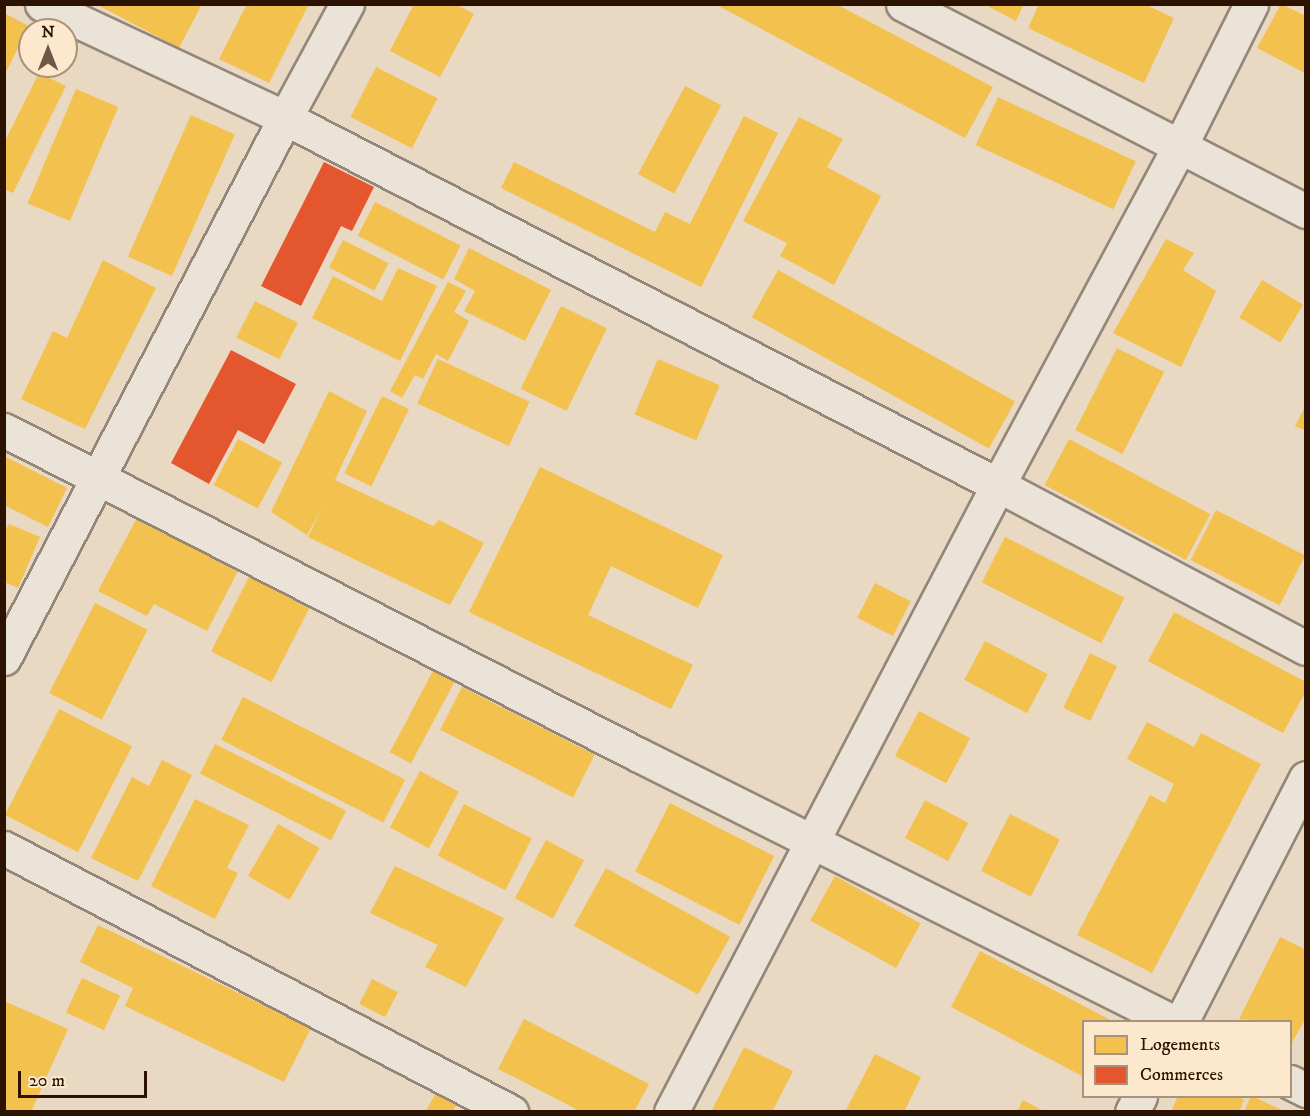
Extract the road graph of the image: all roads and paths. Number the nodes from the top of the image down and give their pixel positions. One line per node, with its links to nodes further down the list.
1 (42, 4): 5 (street)
2 (347, 4): 5 (street)
3 (903, 4): 6 (street)
4 (1251, 4): 6 (street)
5 (285, 118): 9 (street); 10 (street)
6 (1180, 146): 7 (street); 10 (street)
7 (1305, 211)
8 (4, 430): 9 (street)
9 (98, 476): 12 (street); 14 (street)
10 (998, 485): 11 (street); 14 (street)
11 (1305, 648)
12 (4, 658)
13 (1305, 778): 17 (street)
14 (814, 842): 16 (street); 20 (street)
15 (4, 848): 19 (street)
16 (1169, 1020)
17 (1182, 1020)
18 (1139, 1098): 21 (street)
19 (511, 1112)
20 (670, 1112)
21 (1132, 1112)

